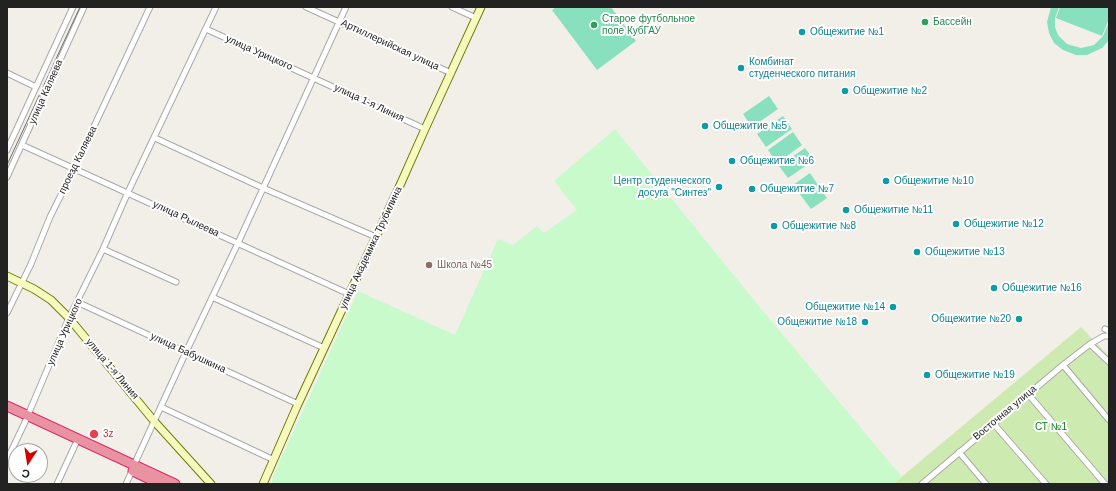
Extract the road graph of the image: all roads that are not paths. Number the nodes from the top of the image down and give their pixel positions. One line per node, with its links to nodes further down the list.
1 (73, 7): 15 (street, улица Каляева)
2 (84, 7): 19 (street, улица Каляева)
3 (150, 7): 21 (street, проезд Каляева)
4 (216, 7): 11 (street, улица Урицкого)
5 (306, 7): 10 (street, Артиллерийская улица)
6 (346, 7): 10 (street)
7 (452, 7): 9 (street)
8 (481, 7): 9 (main road, улица Академика Трубилина)
9 (476, 18): 12 (main road, улица Академика Трубилина)
10 (340, 22): 12 (street, Артиллерийская улица); 14 (street)
11 (206, 29): 14 (street, улица Урицкого); 17 (street, улица Урицкого)
12 (451, 73): 16 (main road, улица Академика Трубилина)
13 (7, 74): 15 (street)
14 (313, 77): 16 (street, улица 1-я Линия); 23 (street)
15 (36, 87): 18 (street, улица Каляева)
16 (425, 129): 25 (main road, улица Академика Трубилина)
17 (155, 138): 23 (street); 24 (street, улица Урицкого)
18 (9, 142): 20 (street, улица Каляева)
19 (22, 145): 21 (street, улица Рылеева); 22 (street, улица Каляева)
20 (7, 150)
21 (74, 169): 24 (street, улица Рылеева); 29 (street, проезд Каляева)
22 (7, 177)
23 (263, 188): 25 (street); 26 (street)
24 (128, 192): 26 (street, улица Рылеева); 27 (street, улица Урицкого)
25 (376, 237): 31 (main road, улица Академика Трубилина)
26 (238, 243): 31 (street, улица Рылеева); 32 (street)
27 (103, 249): 30 (street); 33 (street, улица Урицкого)
28 (7, 276): 29 (main road)
29 (21, 282): 34 (street, проезд Каляева); 35 (main road)
30 (176, 282)
31 (349, 294): 38 (main road, улица Академика Трубилина)
32 (212, 298): 38 (street); 39 (street)
33 (77, 302): 35 (street, улица Урицкого); 39 (street, улица Бабушкина)
34 (7, 313)
35 (69, 318): 47 (street, улица Урицкого); 49 (main road, улица 1-я Линия)
36 (1109, 336): 37 (street, Восточная улица)
37 (1090, 344): 40 (street); 41 (street, Восточная улица)
38 (324, 348): 43 (main road, улица Академика Трубилина)
39 (186, 352): 43 (street, улица Бабушкина); 45 (street)
40 (1109, 362)
41 (1063, 365): 42 (street, Восточная улица); 48 (street)
42 (1028, 394): 50 (street, Восточная улица); 66 (street)
43 (298, 404): 54 (main road, улица Академика Трубилина)
44 (7, 406): 47 (highway)
45 (161, 407): 49 (street); 54 (street)
46 (7, 411): 47 (highway)
47 (27, 418): 51 (highway); 53 (street, улица Урицкого); 55 (highway)
48 (1109, 420)
49 (154, 421): 55 (street); 57 (main road, улица 1-я Линия)
50 (993, 423): 52 (street, Восточная улица); 65 (street)
51 (76, 443): 55 (highway); 59 (street)
52 (959, 452): 58 (street, Восточная улица); 64 (street)
53 (7, 460)
54 (274, 460): 56 (main road, улица Академика Трубилина)
55 (133, 468): 60 (street); 61 (highway); 62 (highway)
56 (265, 482): 63 (main road, улица Академика Трубилина)
57 (210, 483)
58 (925, 483)
59 (57, 484)
60 (126, 484)
61 (160, 484)
62 (175, 484)
63 (259, 484)
64 (986, 484)
65 (1046, 484)
66 (1105, 484)

